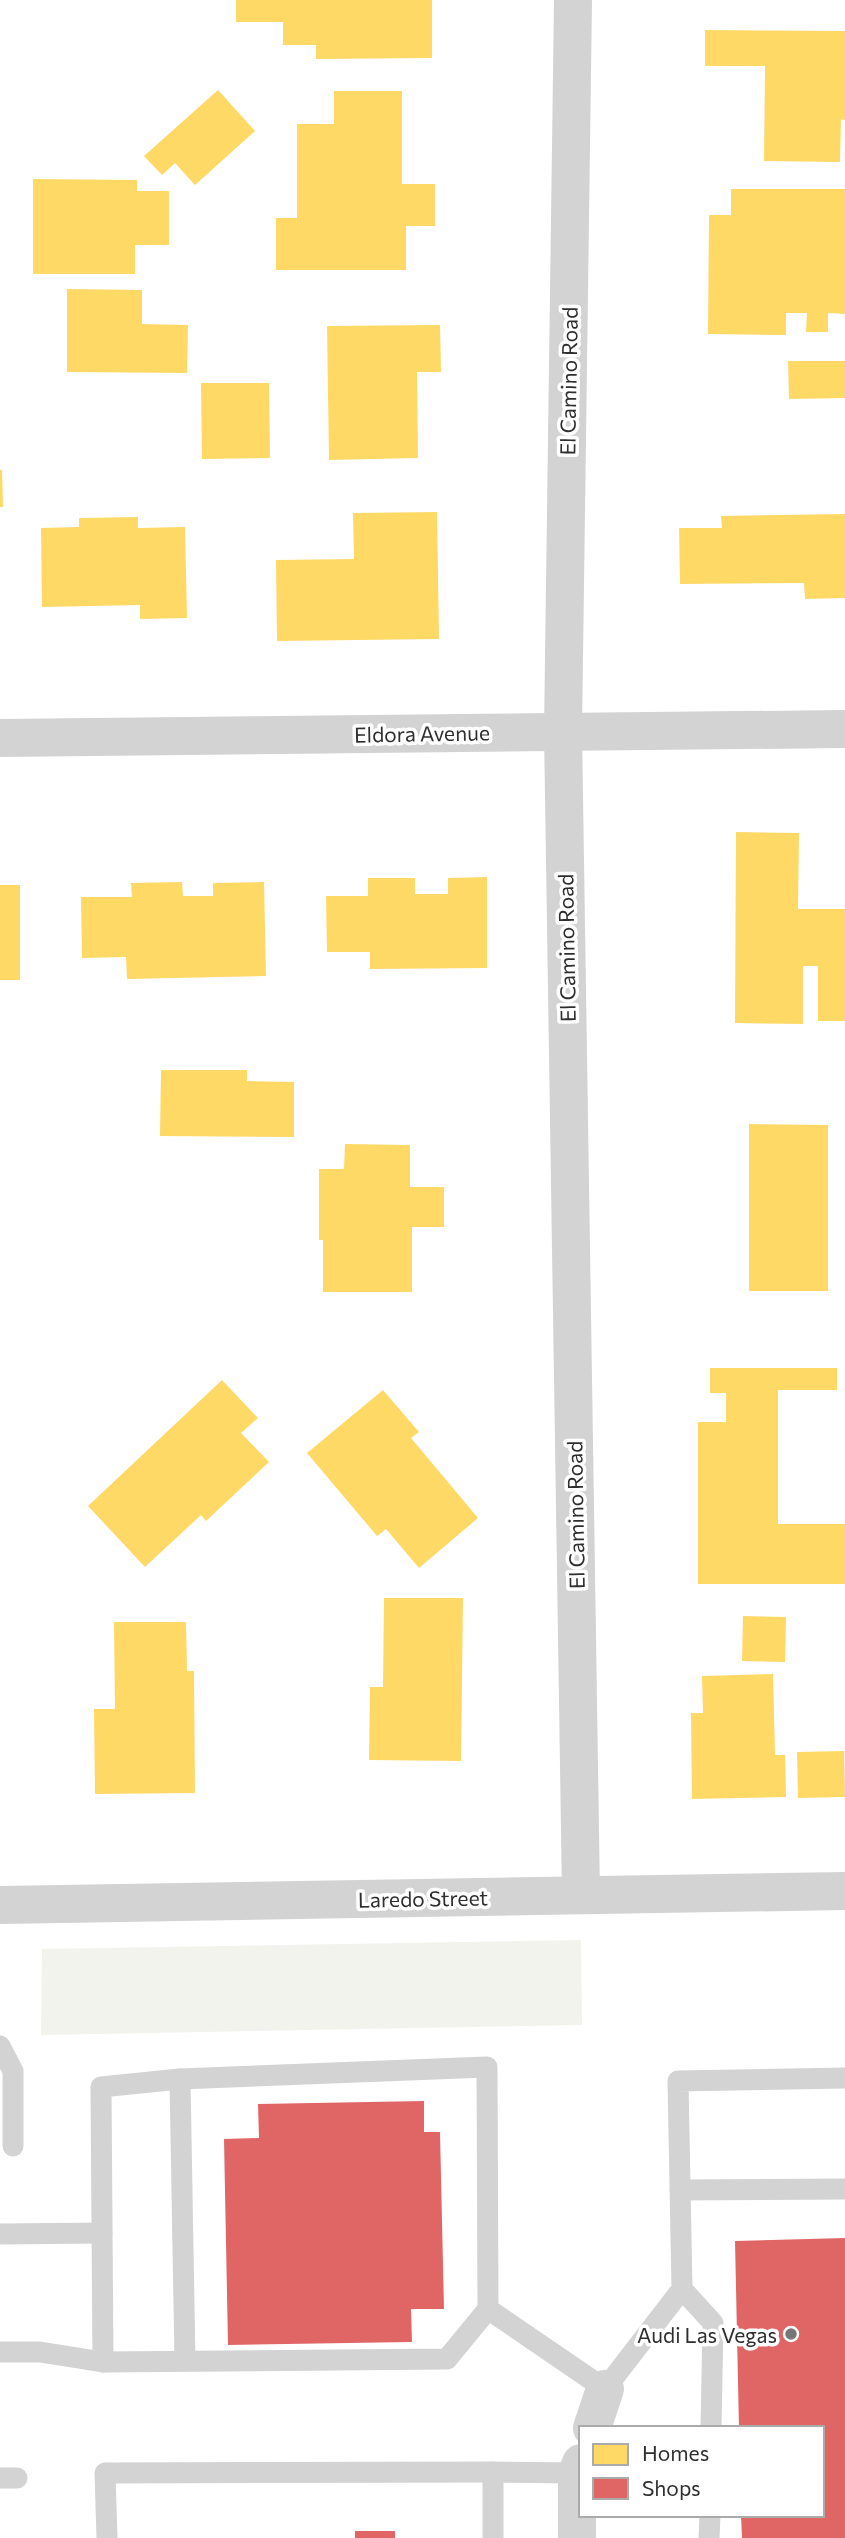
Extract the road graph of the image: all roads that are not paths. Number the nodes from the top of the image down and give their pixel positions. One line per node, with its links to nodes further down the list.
1 (573, 0): 3 (street, El Camino Road)
2 (845, 729): 3 (street, Eldora Avenue)
3 (563, 731): 4 (street, Eldora Avenue); 6 (street, El Camino Road)
4 (0, 738)
5 (845, 1891): 6 (street, Laredo Street)
6 (581, 1895): 7 (street, Laredo Street)
7 (0, 1905)
8 (0, 2046): 11 (lane)
9 (845, 2078): 13 (lane)
10 (180, 2079): 14 (lane); 17 (lane); 20 (lane)
11 (13, 2146)
12 (845, 2189): 13 (lane)
13 (680, 2190): 16 (lane)
14 (102, 2233): 15 (lane); 19 (lane)
15 (0, 2234)
16 (682, 2289): 21 (lane); 23 (lane)
17 (488, 2309): 20 (lane); 21 (lane)
18 (0, 2352): 19 (lane)
19 (103, 2361): 20 (lane)
20 (185, 2361)
21 (605, 2389): 22 (street)
22 (593, 2426)
23 (711, 2426)
24 (579, 2468): 25 (lane); 29 (street)
25 (493, 2472): 27 (lane); 28 (lane)
26 (710, 2517): 30 (lane)
27 (107, 2538)
28 (493, 2538)
29 (577, 2538)
30 (709, 2538)

